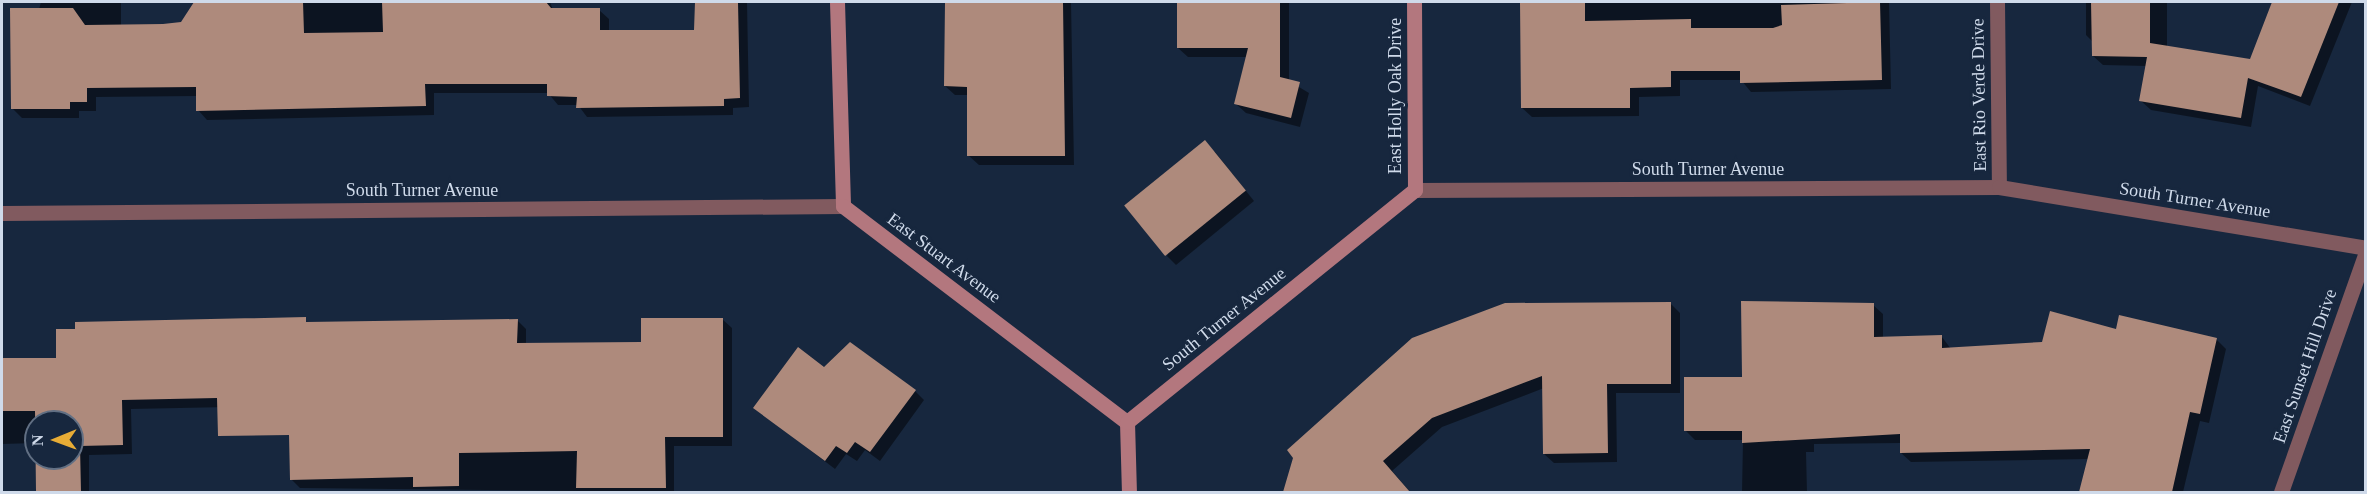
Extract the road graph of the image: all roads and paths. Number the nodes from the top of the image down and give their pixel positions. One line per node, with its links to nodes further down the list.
1 (837, 2): 6 (street)
2 (1414, 2): 5 (street, East Holly Oak Drive)
3 (1997, 2): 4 (street, East Rio Verde Drive)
4 (1999, 187): 5 (street, South Turner Avenue); 8 (street, South Turner Avenue)
5 (1415, 190): 9 (street, South Turner Avenue)
6 (843, 206): 7 (street, South Turner Avenue); 9 (street, East Stuart Avenue)
7 (2, 213)
8 (2366, 250): 11 (street, East Sunset Hill Drive)
9 (1127, 422): 10 (street)
10 (1129, 492)
11 (2281, 492)

